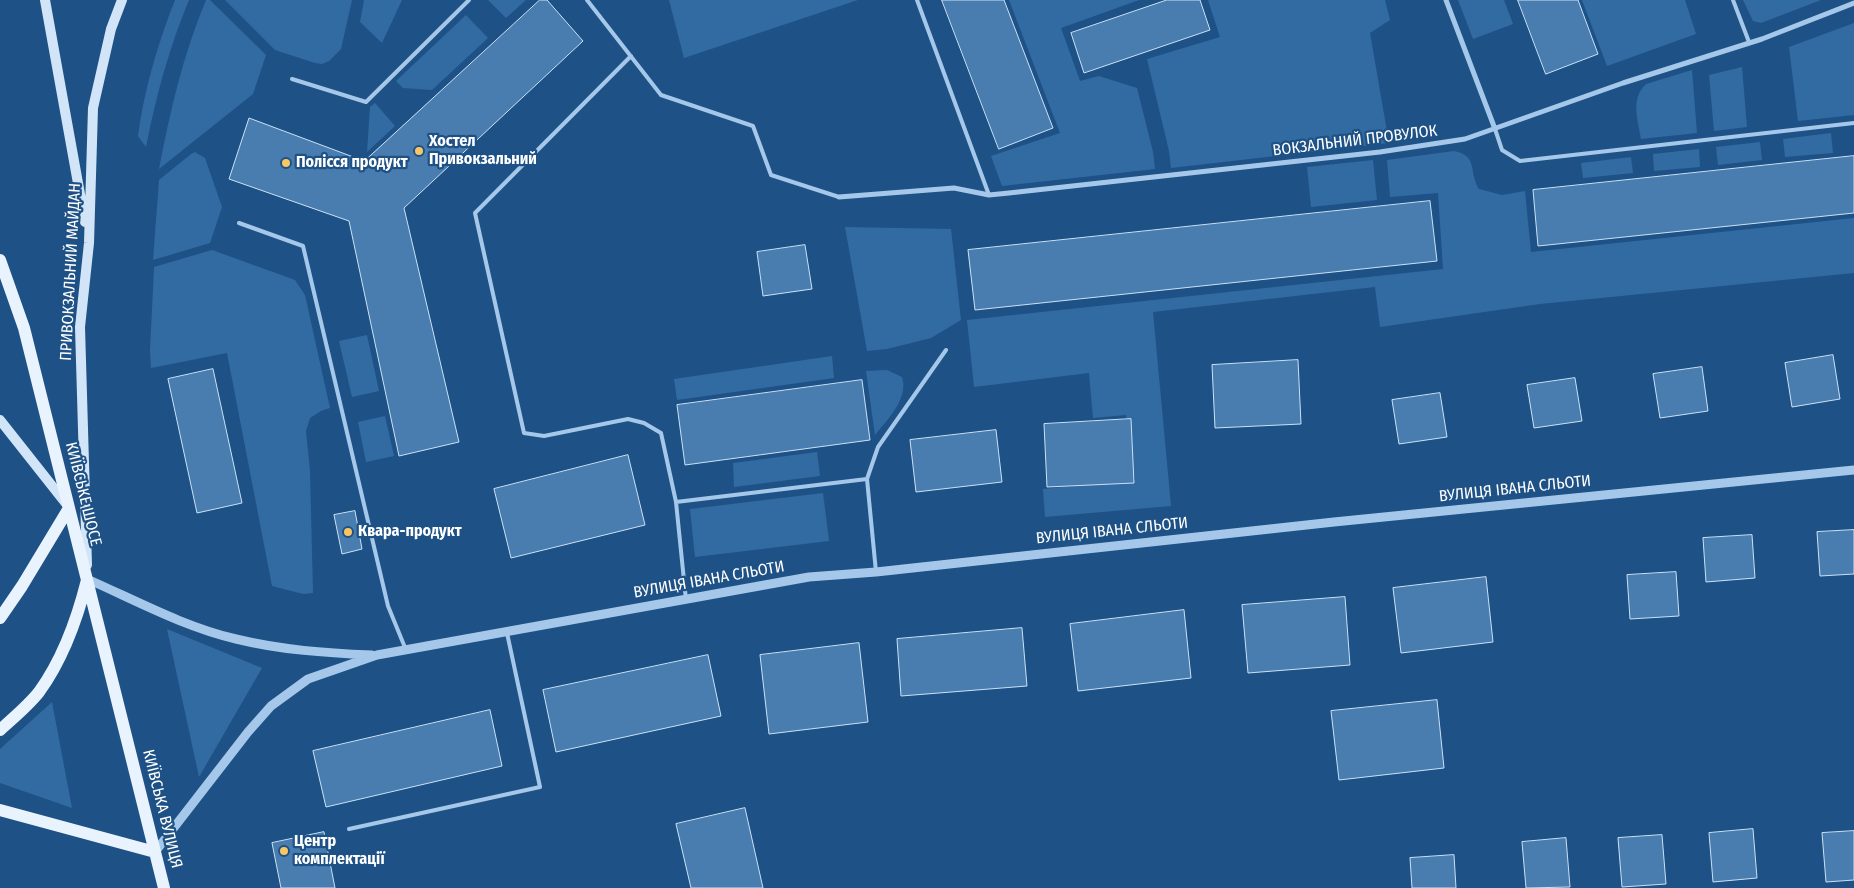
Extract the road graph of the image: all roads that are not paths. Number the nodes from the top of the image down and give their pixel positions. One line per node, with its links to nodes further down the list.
1 (45, 0): 17 (main road)
2 (122, 0): 17 (main road, ПРИВОКЗАЛЬНИЙ МАЙДАН)
3 (469, 0): 11 (lane)
4 (587, 0): 10 (lane)
5 (917, 0): 14 (lane)
6 (1446, 0): 13 (street)
7 (1733, 0): 9 (lane)
8 (1854, 3): 9 (street, ВОКЗАЛЬНИЙ ПРОВУЛОК)
9 (1749, 42): 13 (street, ВОКЗАЛЬНИЙ ПРОВУЛОК)
10 (631, 56): 15 (lane); 23 (lane)
11 (292, 79)
12 (1854, 123): 13 (lane)
13 (1495, 129): 14 (street, ВОКЗАЛЬНИЙ ПРОВУЛОК)
14 (990, 195): 15 (street, ВОКЗАЛЬНИЙ ПРОВУЛОК)
15 (839, 197)
16 (239, 224): 30 (lane)
17 (89, 242): 26 (main road, ПРИВОКЗАЛЬНИЙ МАЙДАН)
18 (0, 260): 24 (main road, КИЇВСЬКЕ ШОСЕ)
19 (946, 350): 22 (lane)
20 (0, 420): 24 (main road)
21 (1854, 470): 25 (street, ВУЛИЦЯ ІВАНА СЛЬОТИ)
22 (867, 479): 23 (lane); 25 (lane)
23 (676, 502): 27 (lane)
24 (69, 508): 26 (main road, КИЇВСЬКЕ ШОСЕ); 28 (main road)
25 (876, 572): 27 (street, ВУЛИЦЯ ІВАНА СЛЬОТИ)
26 (87, 579): 31 (street, ВУЛИЦЯ ІВАНА СЛЬОТИ); 32 (main road); 33 (main road, КИЇВСЬКЕ ШОСЕ)
27 (686, 600): 29 (street, ВУЛИЦЯ ІВАНА СЛЬОТИ)
28 (0, 618)
29 (506, 631): 30 (street, ВУЛИЦЯ ІВАНА СЛЬОТИ); 35 (lane)
30 (406, 650): 31 (street, ВУЛИЦЯ ІВАНА СЛЬОТИ)
31 (377, 656): 36 (street, ВУЛИЦЯ ІВАНА СЛЬОТИ)
32 (0, 730)
33 (128, 738): 36 (main road, КИЇВСЬКА ВУЛИЦЯ)
34 (0, 810): 36 (main road)
35 (349, 829)
36 (155, 852): 37 (main road, КИЇВСЬКА ВУЛИЦЯ)
37 (164, 888)

